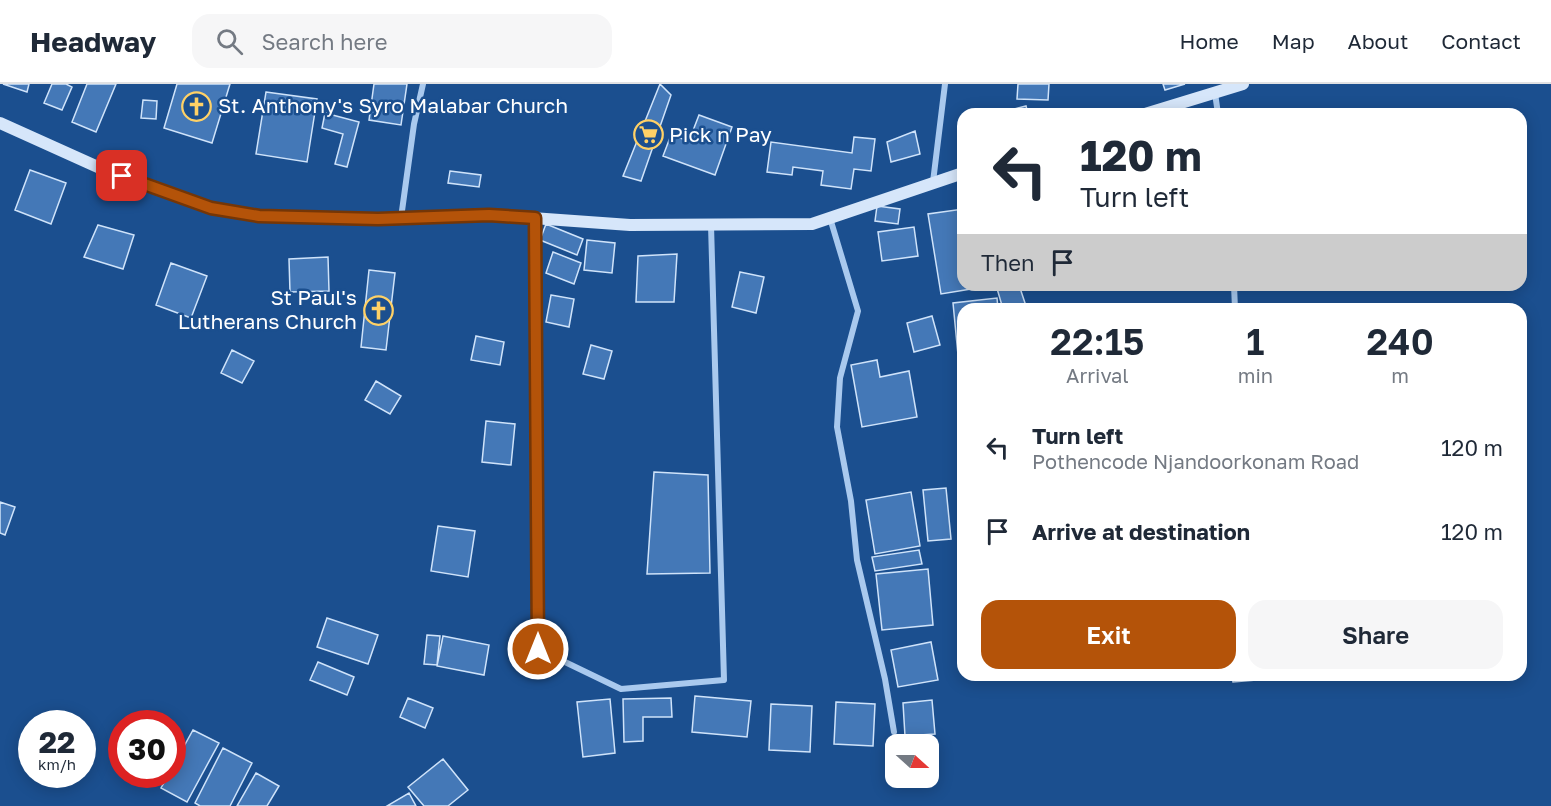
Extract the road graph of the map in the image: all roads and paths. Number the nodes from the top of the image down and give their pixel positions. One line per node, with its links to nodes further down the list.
1 (423, 84): 10 (street)
2 (945, 84): 9 (street)
3 (1239, 84): 4 (main road)
4 (1215, 92): 5 (main road); 6 (street)
5 (1164, 108)
6 (1217, 108)
7 (0, 123): 10 (main road)
8 (957, 175): 9 (main road)
9 (933, 183): 12 (main road)
10 (401, 218): 11 (main road)
11 (535, 218): 13 (main road); 13 (street)
12 (830, 218): 13 (main road); 14 (street)
13 (711, 225)
14 (894, 732)

